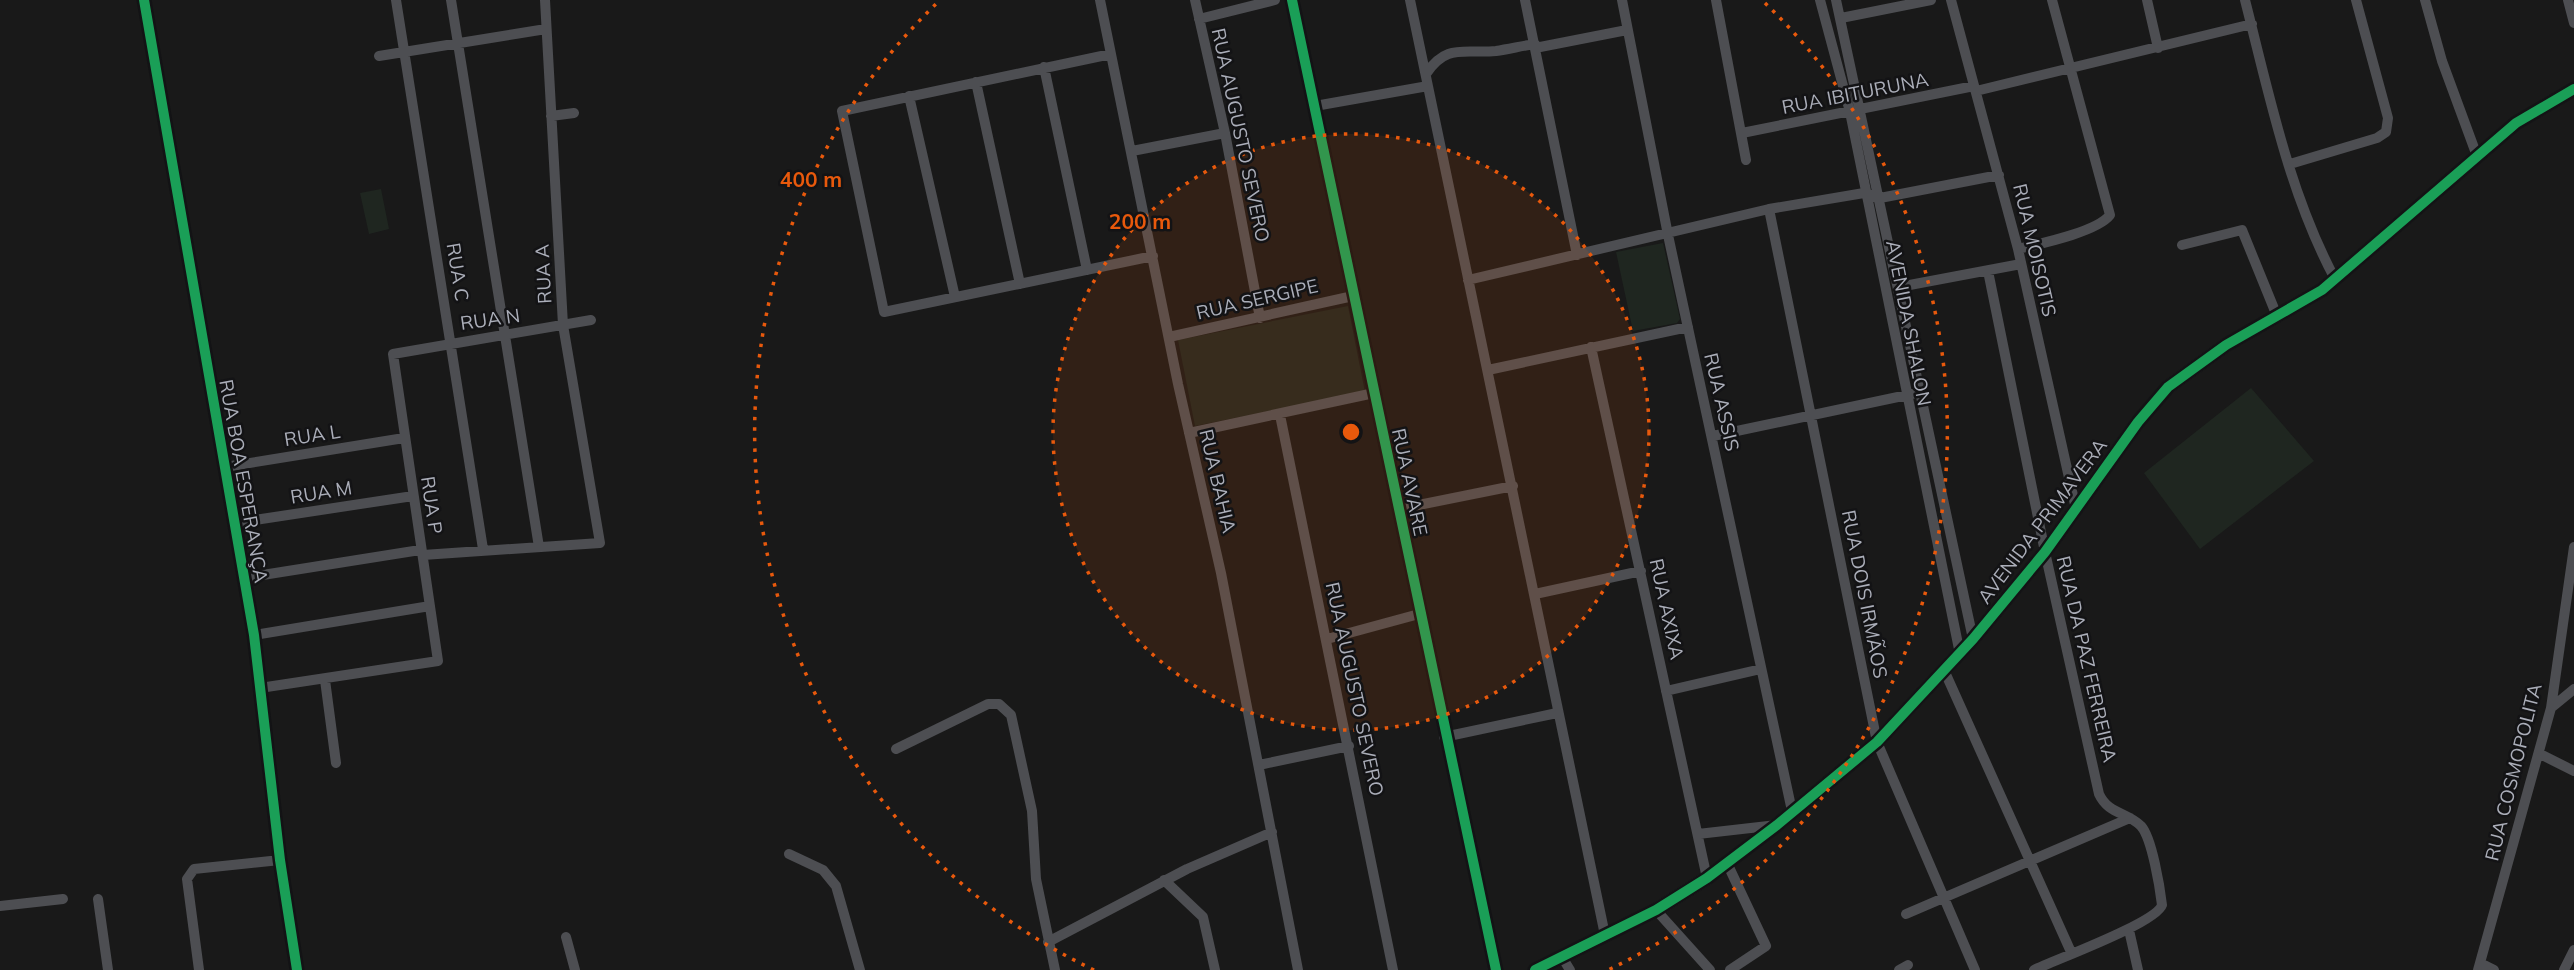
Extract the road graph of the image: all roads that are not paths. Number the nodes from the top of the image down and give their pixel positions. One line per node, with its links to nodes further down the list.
1 (144, 0): 94 (street, RUA BOA ESPERANÇA)
2 (396, 0): 32 (street, RUA C)
3 (451, 0): 29 (street)
4 (545, 0): 27 (street, RUA A)
5 (1100, 0): 33 (street, RUA BAHIA)
6 (1195, 0): 24 (street, RUA AUGUSTO SEVERO)
7 (1275, 0): 24 (street)
8 (1292, 0): 45 (street, RUA AVARE)
9 (1410, 0): 39 (street)
10 (1525, 0): 30 (street)
11 (1622, 0): 28 (street, RUA ASSIS)
12 (1716, 0): 50 (street)
13 (1821, 0): 37 (street, AVENIDA SHALON)
14 (1836, 0): 23 (street, AVENIDA SHALON)
15 (1931, 0): 23 (street)
16 (1951, 0): 42 (street, RUA MOISOTIS)
17 (2052, 0): 38 (street)
18 (2147, 0): 31 (street)
19 (2245, 0): 26 (street)
20 (2356, 0): 54 (street)
21 (2425, 0): 52 (street)
22 (2568, 0): 25 (street)
23 (1841, 18): 35 (street, AVENIDA SHALON)
24 (1199, 19): 49 (street, RUA AUGUSTO SEVERO)
25 (2574, 23)
26 (2252, 24): 31 (street, RUA IBITURUNA); 54 (street)
27 (546, 29): 29 (street); 48 (street, RUA A)
28 (1628, 30): 30 (street); 59 (street, RUA ASSIS)
29 (458, 42): 32 (street); 78 (street)
30 (1535, 46): 39 (street); 62 (street)
31 (2158, 48): 38 (street, RUA IBITURUNA)
32 (404, 53): 34 (street); 80 (street, RUA C)
33 (1111, 54): 36 (street); 51 (street, RUA BAHIA)
34 (379, 56)
35 (1852, 65): 37 (street); 46 (street, AVENIDA SHALON)
36 (1044, 67): 40 (street); 65 (street)
37 (1838, 67): 46 (street, AVENIDA SHALON)
38 (2069, 70): 42 (street, RUA IBITURUNA); 61 (street)
39 (1426, 74): 41 (street)
40 (976, 82): 44 (street); 69 (street)
41 (1428, 86): 45 (street); 68 (street)
42 (1975, 89): 46 (street, RUA IBITURUNA); 55 (street, RUA MOISOTIS)
43 (2574, 89): 52 (street, AVENIDA PRIMAVERA)
44 (909, 96): 72 (street); 72 (street)
45 (1314, 107): 71 (street, RUA AVARE)
46 (1855, 111): 50 (street, RUA IBITURUNA); 56 (street, AVENIDA SHALON); 57 (street, AVENIDA SHALON)
47 (574, 113): 48 (street)
48 (551, 116): 76 (street, RUA A)
49 (1225, 133): 51 (street); 74 (street, RUA AUGUSTO SEVERO)
50 (1742, 133): 53 (street)
51 (1132, 151): 63 (street, RUA BAHIA)
52 (2477, 156): 67 (street, AVENIDA PRIMAVERA)
53 (1746, 160)
54 (2290, 164): 67 (street)
55 (1999, 175): 57 (street); 61 (street, RUA MOISOTIS)
56 (1864, 193): 57 (street); 58 (street); 84 (street, AVENIDA SHALON)
57 (1880, 198): 70 (street, AVENIDA SHALON)
58 (1769, 209): 59 (street); 90 (street, RUA DOIS IRMÃOS)
59 (1668, 235): 62 (street); 77 (street, RUA ASSIS)
60 (2182, 245): 73 (street)
61 (2018, 249): 64 (street, RUA MOISOTIS)
62 (1577, 255): 68 (street)
63 (1153, 256): 65 (street); 79 (street, RUA BAHIA)
64 (2021, 264): 66 (street); 98 (street, RUA MOISOTIS)
65 (1087, 270): 69 (street)
66 (1988, 271): 70 (street); 103 (street, RUA DA PAZ FERREIRA)
67 (2334, 279): 73 (street, AVENIDA PRIMAVERA)
68 (1468, 280): 85 (street)
69 (1020, 284): 72 (street)
70 (1899, 287): 83 (street, AVENIDA SHALON)
71 (1353, 296): 74 (street, RUA SERGIPE); 87 (street, RUA AVARE)
72 (955, 297)
73 (2277, 316): 98 (street, AVENIDA PRIMAVERA)
74 (1260, 318): 79 (street, RUA SERGIPE)
75 (592, 320): 76 (street, RUA N)
76 (563, 325): 78 (street, RUA N); 100 (street, RUA A)
77 (1688, 327): 81 (street); 92 (street, RUA ASSIS)
78 (507, 335): 80 (street, RUA N); 100 (street)
79 (1169, 337): 91 (street, RUA BAHIA)
80 (452, 342): 82 (street, RUA N); 102 (street, RUA C)
81 (1591, 347): 85 (street); 105 (street, RUA AXIXA)
82 (393, 354): 93 (street, RUA P)
83 (1913, 360): 84 (street); 86 (street, AVENIDA SHALON)
84 (1900, 362): 88 (street, AVENIDA SHALON)
85 (1488, 370): 95 (street)
86 (1919, 392): 88 (street); 112 (street, AVENIDA SHALON)
87 (1374, 393): 89 (street); 97 (street, RUA AVARE)
88 (1905, 395): 90 (street); 113 (street, AVENIDA SHALON)
89 (1280, 415): 91 (street); 111 (street, RUA AUGUSTO SEVERO)
90 (1811, 415): 92 (street); 123 (street, RUA DOIS IRMÃOS)
91 (1189, 433): 128 (street, RUA BAHIA)
92 (1713, 436): 114 (street, RUA ASSIS)
93 (404, 438): 94 (street, RUA L); 96 (street, RUA P)
94 (226, 467): 99 (street, RUA BOA ESPERANÇA)
95 (1513, 486): 97 (street); 107 (street)
96 (413, 496): 99 (street, RUA M); 104 (street, RUA P)
97 (1399, 509): 109 (street, RUA AVARE)
98 (2076, 509): 103 (street, AVENIDA PRIMAVERA)
99 (235, 523): 106 (street, RUA BOA ESPERANÇA)
100 (539, 547): 102 (street)
101 (2574, 547): 120 (street, RUA COSMOPOLITA)
102 (483, 549): 104 (street)
103 (2045, 552): 112 (street, AVENIDA PRIMAVERA); 131 (street, RUA DA PAZ FERREIRA)
104 (422, 553): 106 (street); 108 (street, RUA P)
105 (1641, 571): 107 (street); 119 (street, RUA AXIXA)
106 (244, 578): 110 (street, RUA BOA ESPERANÇA)
107 (1535, 594): 121 (street)
108 (430, 606): 110 (street); 116 (street, RUA P)
109 (1419, 614): 111 (street); 122 (street, RUA AVARE)
110 (254, 635): 117 (street, RUA BOA ESPERANÇA)
111 (1327, 639): 124 (street, RUA AUGUSTO SEVERO)
112 (1973, 639): 113 (street, AVENIDA PRIMAVERA)
113 (1959, 654): 115 (street, AVENIDA PRIMAVERA)
114 (1761, 669): 119 (street); 130 (street, RUA ASSIS)
115 (1944, 670): 123 (street, AVENIDA PRIMAVERA); 137 (street)
116 (325, 680): 117 (street); 127 (street)
117 (260, 688): 136 (street, RUA BOA ESPERANÇA)
118 (2574, 689): 120 (street)
119 (1666, 691): 134 (street, RUA AXIXA)
120 (2551, 708): 126 (street, RUA COSMOPOLITA)
121 (1557, 713): 122 (street); 148 (street)
122 (1444, 737): 164 (street, RUA AVARE)
123 (1877, 742): 130 (street, AVENIDA PRIMAVERA); 141 (street, RUA DOIS IRMÃOS)
124 (1349, 746): 128 (street); 163 (street, RUA AUGUSTO SEVERO)
125 (896, 749): 150 (street)
126 (2540, 754): 129 (street); 154 (street, RUA COSMOPOLITA)
127 (336, 763)
128 (1259, 765): 133 (street, RUA BAHIA)
129 (2574, 771)
130 (1792, 811): 132 (street, AVENIDA PRIMAVERA)
131 (2130, 818): 137 (street); 147 (street, RUA DA PAZ FERREIRA)
132 (1777, 825): 134 (street); 138 (street, AVENIDA PRIMAVERA)
133 (1272, 832): 140 (street); 162 (street, RUA BAHIA)
134 (1698, 834): 139 (street, RUA AXIXA)
135 (789, 854): 159 (street)
136 (280, 860): 156 (street); 157 (street, RUA BOA ESPERANÇA)
137 (2028, 861): 141 (street); 152 (street)
138 (1727, 863): 139 (street, AVENIDA PRIMAVERA); 168 (street)
139 (1707, 878): 145 (street, AVENIDA PRIMAVERA)
140 (1164, 880): 150 (street); 161 (street)
141 (1943, 898): 146 (street); 169 (street, RUA DOIS IRMÃOS)
142 (63, 899): 144 (street)
143 (98, 899): 155 (street)
144 (0, 905)
145 (1657, 910): 148 (street, AVENIDA PRIMAVERA); 167 (street)
146 (1906, 914)
147 (2129, 930): 152 (street); 171 (street)
148 (1605, 935): 153 (street, AVENIDA PRIMAVERA)
149 (566, 937): 158 (street)
150 (1048, 942): 160 (street)
151 (2574, 950): 173 (street)
152 (2071, 951): 170 (street)
153 (1562, 957): 165 (street, AVENIDA PRIMAVERA); 166 (street)
154 (2479, 966): 172 (street)
155 (108, 970)
156 (199, 970)
157 (297, 970)
158 (575, 970)
159 (860, 970)
160 (1055, 970)
161 (1214, 970)
162 (1298, 970)
163 (1393, 970)
164 (1496, 970)
165 (1535, 970)
166 (1570, 970)
167 (1710, 970)
168 (1730, 970)
169 (1975, 970)
170 (2036, 970)
171 (2138, 970)
172 (2494, 970)
173 (2564, 970)

